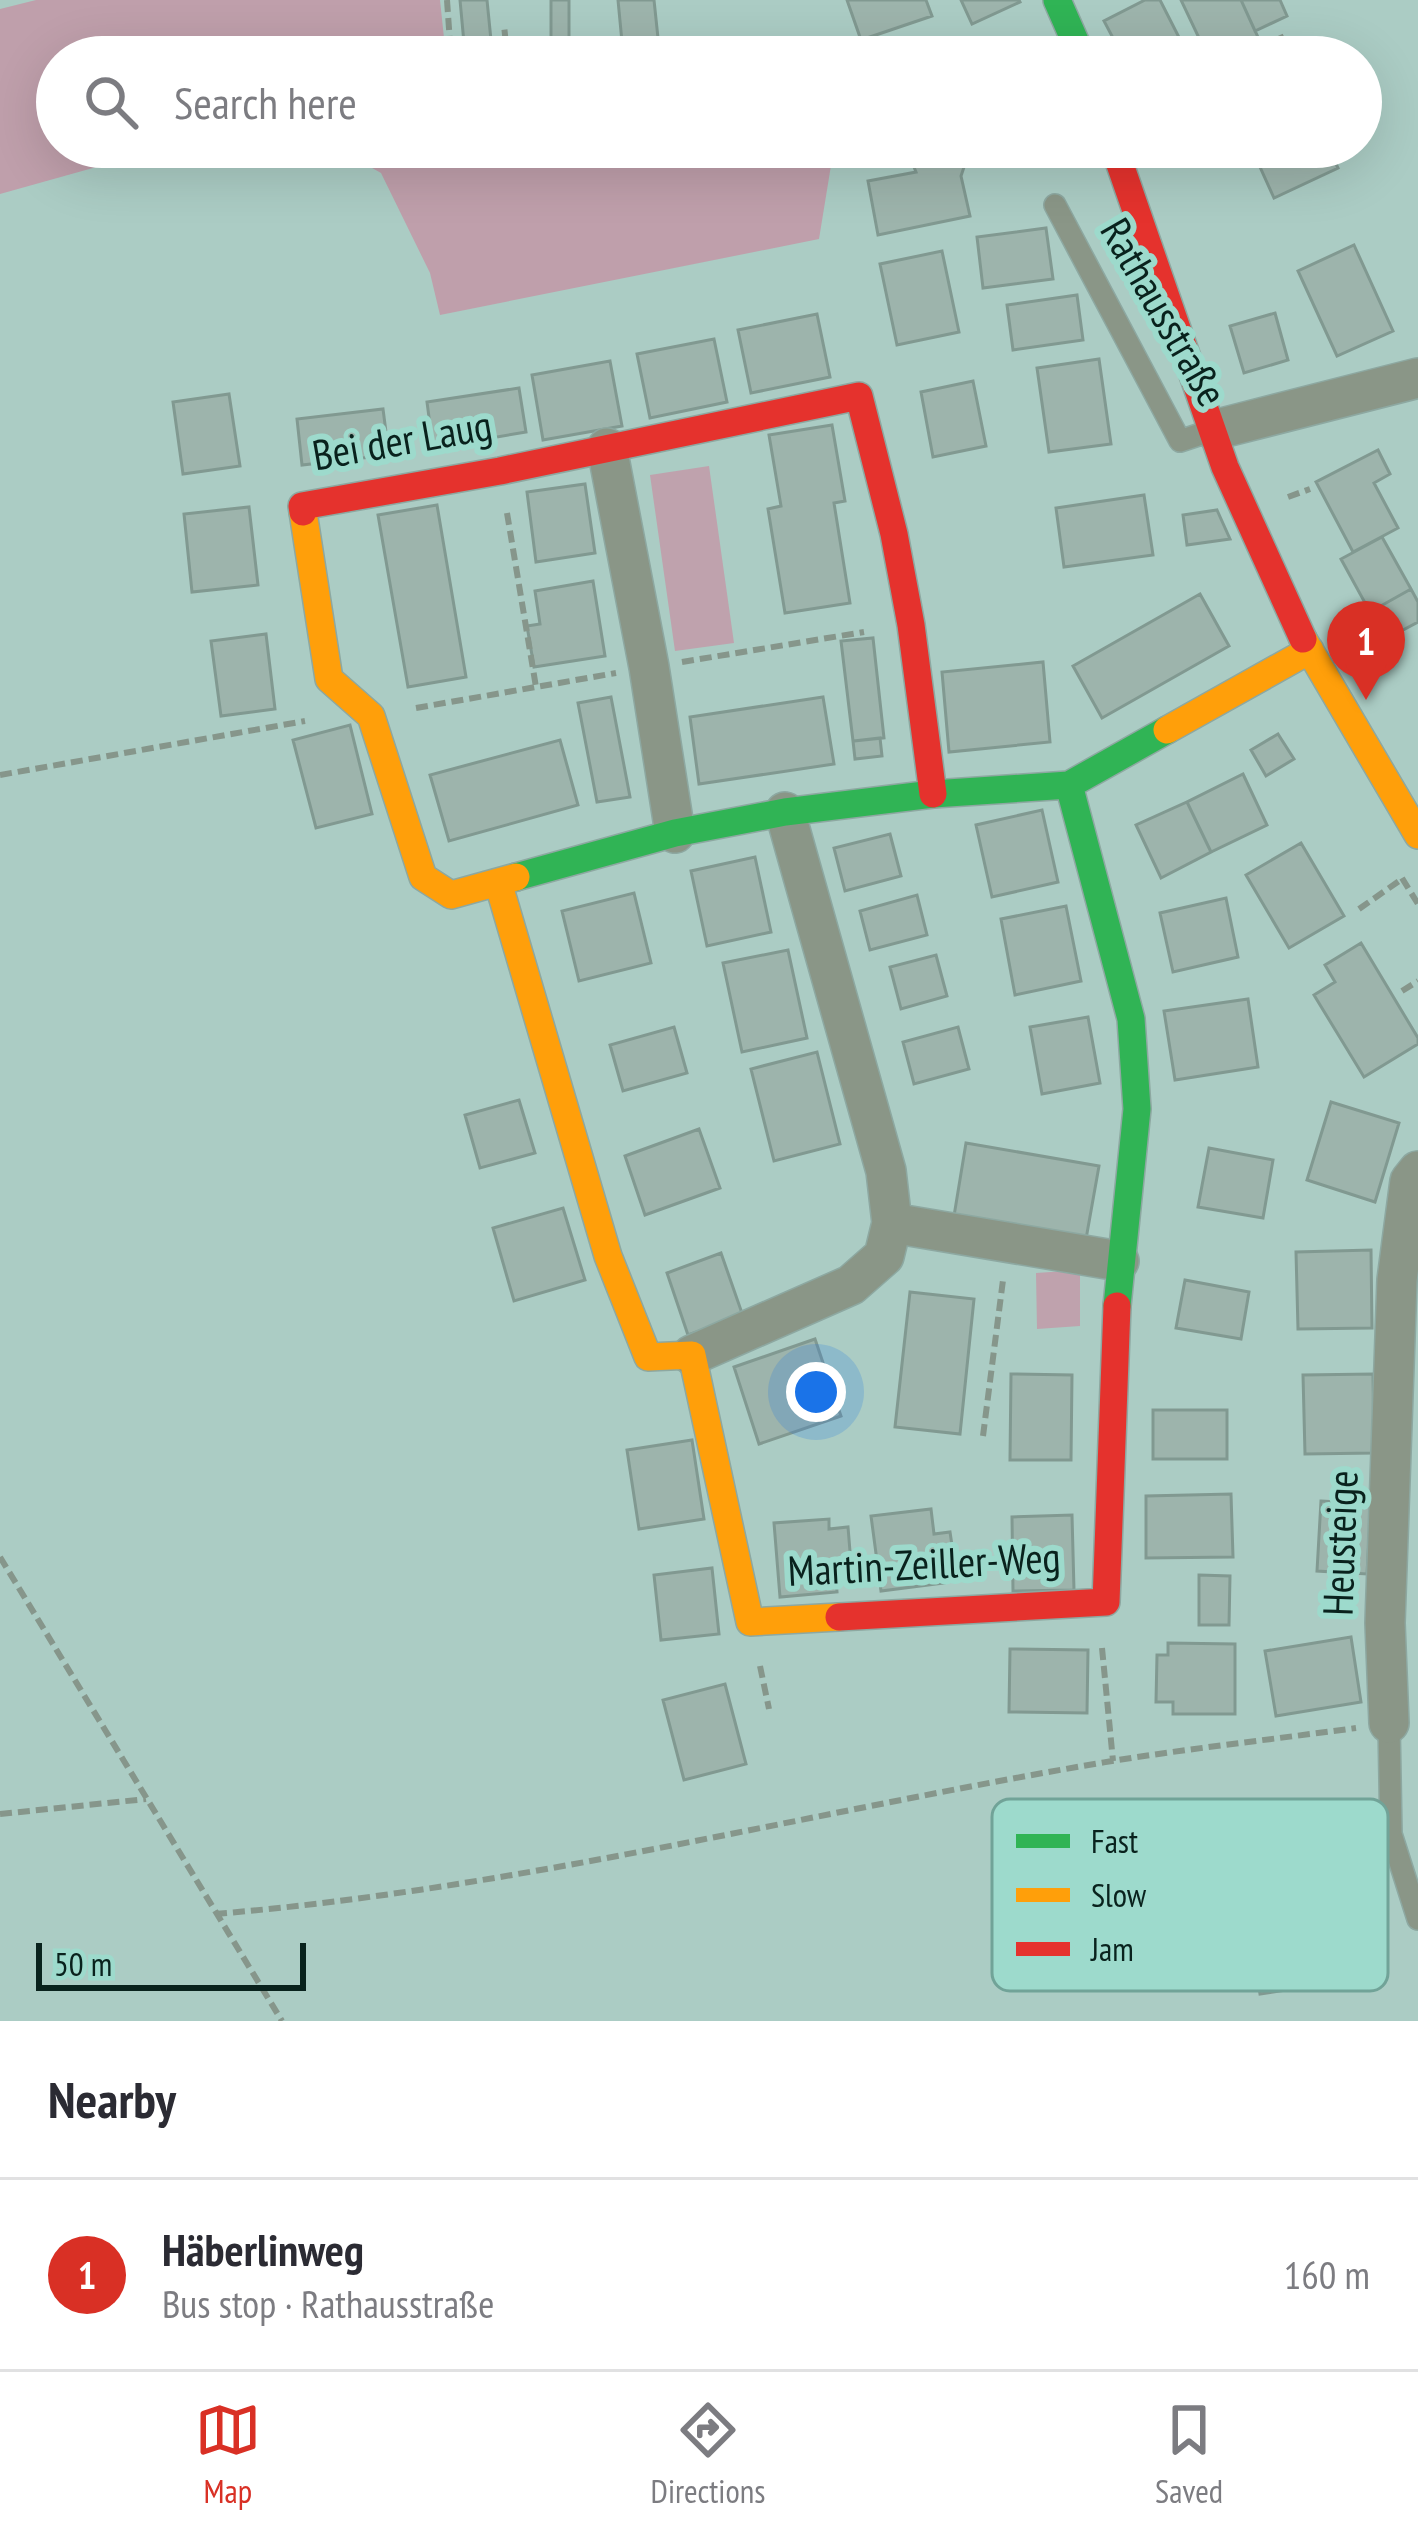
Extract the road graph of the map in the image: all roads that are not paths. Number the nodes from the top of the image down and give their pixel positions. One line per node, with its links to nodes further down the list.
1 (1058, 0): 2 (street)
2 (1073, 36)
3 (1121, 168): 6 (street, Rathausstraße)
4 (1055, 205): 6 (lane, Rathausstraße)
5 (1418, 378): 6 (street)
6 (1214, 430): 8 (street, Rathausstraße)
7 (607, 448): 10 (street, Bei der Laug); 12 (street); 14 (street, Bei der Laug)
8 (1310, 650): 9 (street, Bei der Laug); 13 (street, Rathausstraße)
9 (1069, 784): 10 (street, Bei der Laug); 17 (street, Martin-Zeiller-Weg)
10 (933, 794): 11 (street, Bei der Laug)
11 (785, 812): 12 (street, Bei der Laug); 16 (street)
12 (675, 833): 14 (street, Bei der Laug)
13 (1418, 835)
14 (498, 882): 18 (street)
15 (1418, 1171): 19 (street, Heusteige)
16 (892, 1223): 17 (street); 18 (street)
17 (1119, 1261): 18 (street, Martin-Zeiller-Weg)
18 (692, 1355)
19 (1389, 1724): 20 (lane, Heusteige)
20 (1418, 1919)

